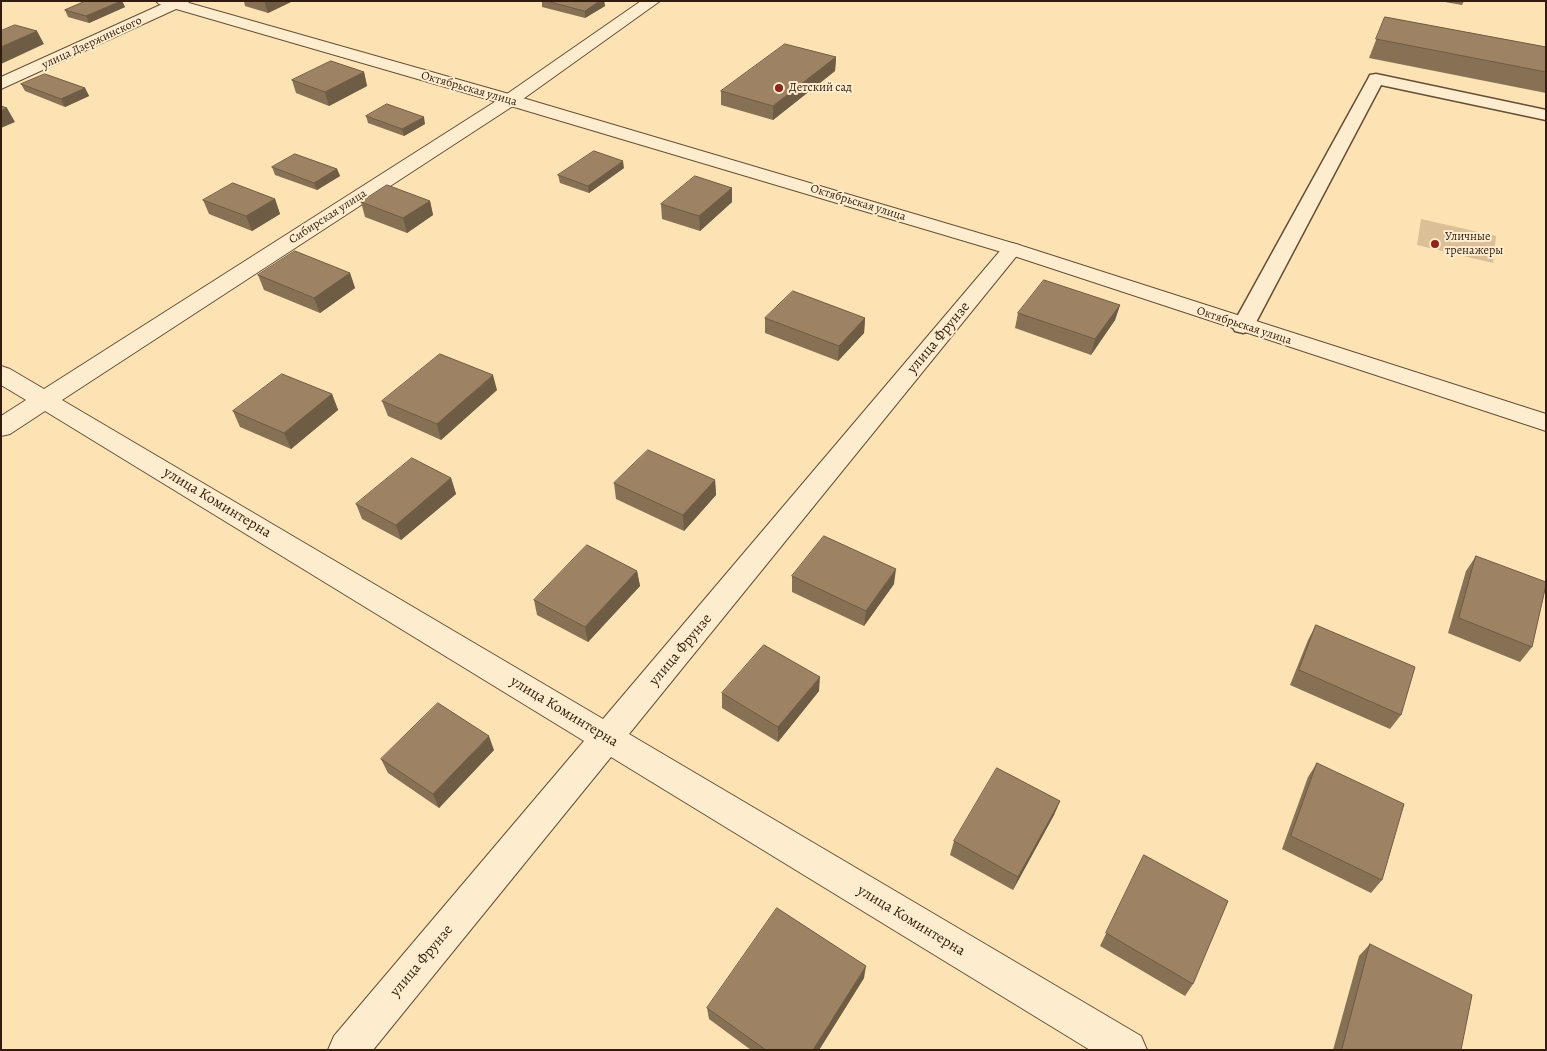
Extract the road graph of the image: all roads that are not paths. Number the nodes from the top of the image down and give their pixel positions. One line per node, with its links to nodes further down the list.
1 (652, 1): 4 (street, Сибирская улица)
2 (174, 2): 3 (street, улица Дзержинского); 4 (street, Октябрьская улица)
3 (1, 84)
4 (510, 100): 6 (street, Октябрьская улица); 9 (street, Сибирская улица)
5 (1546, 114): 7 (lane)
6 (1012, 249): 7 (street, Октябрьская улица); 12 (street, улица Фрунзе)
7 (1243, 326): 10 (street, Октябрьская улица)
8 (1, 374): 9 (street, улица Коминтерна)
9 (44, 399): 11 (street, Сибирская улица); 12 (street, улица Коминтерна)
10 (1546, 423)
11 (1, 428)
12 (607, 739): 13 (street, улица Фрунзе); 14 (street, улица Коминтерна)
13 (348, 1050)
14 (1127, 1050)

